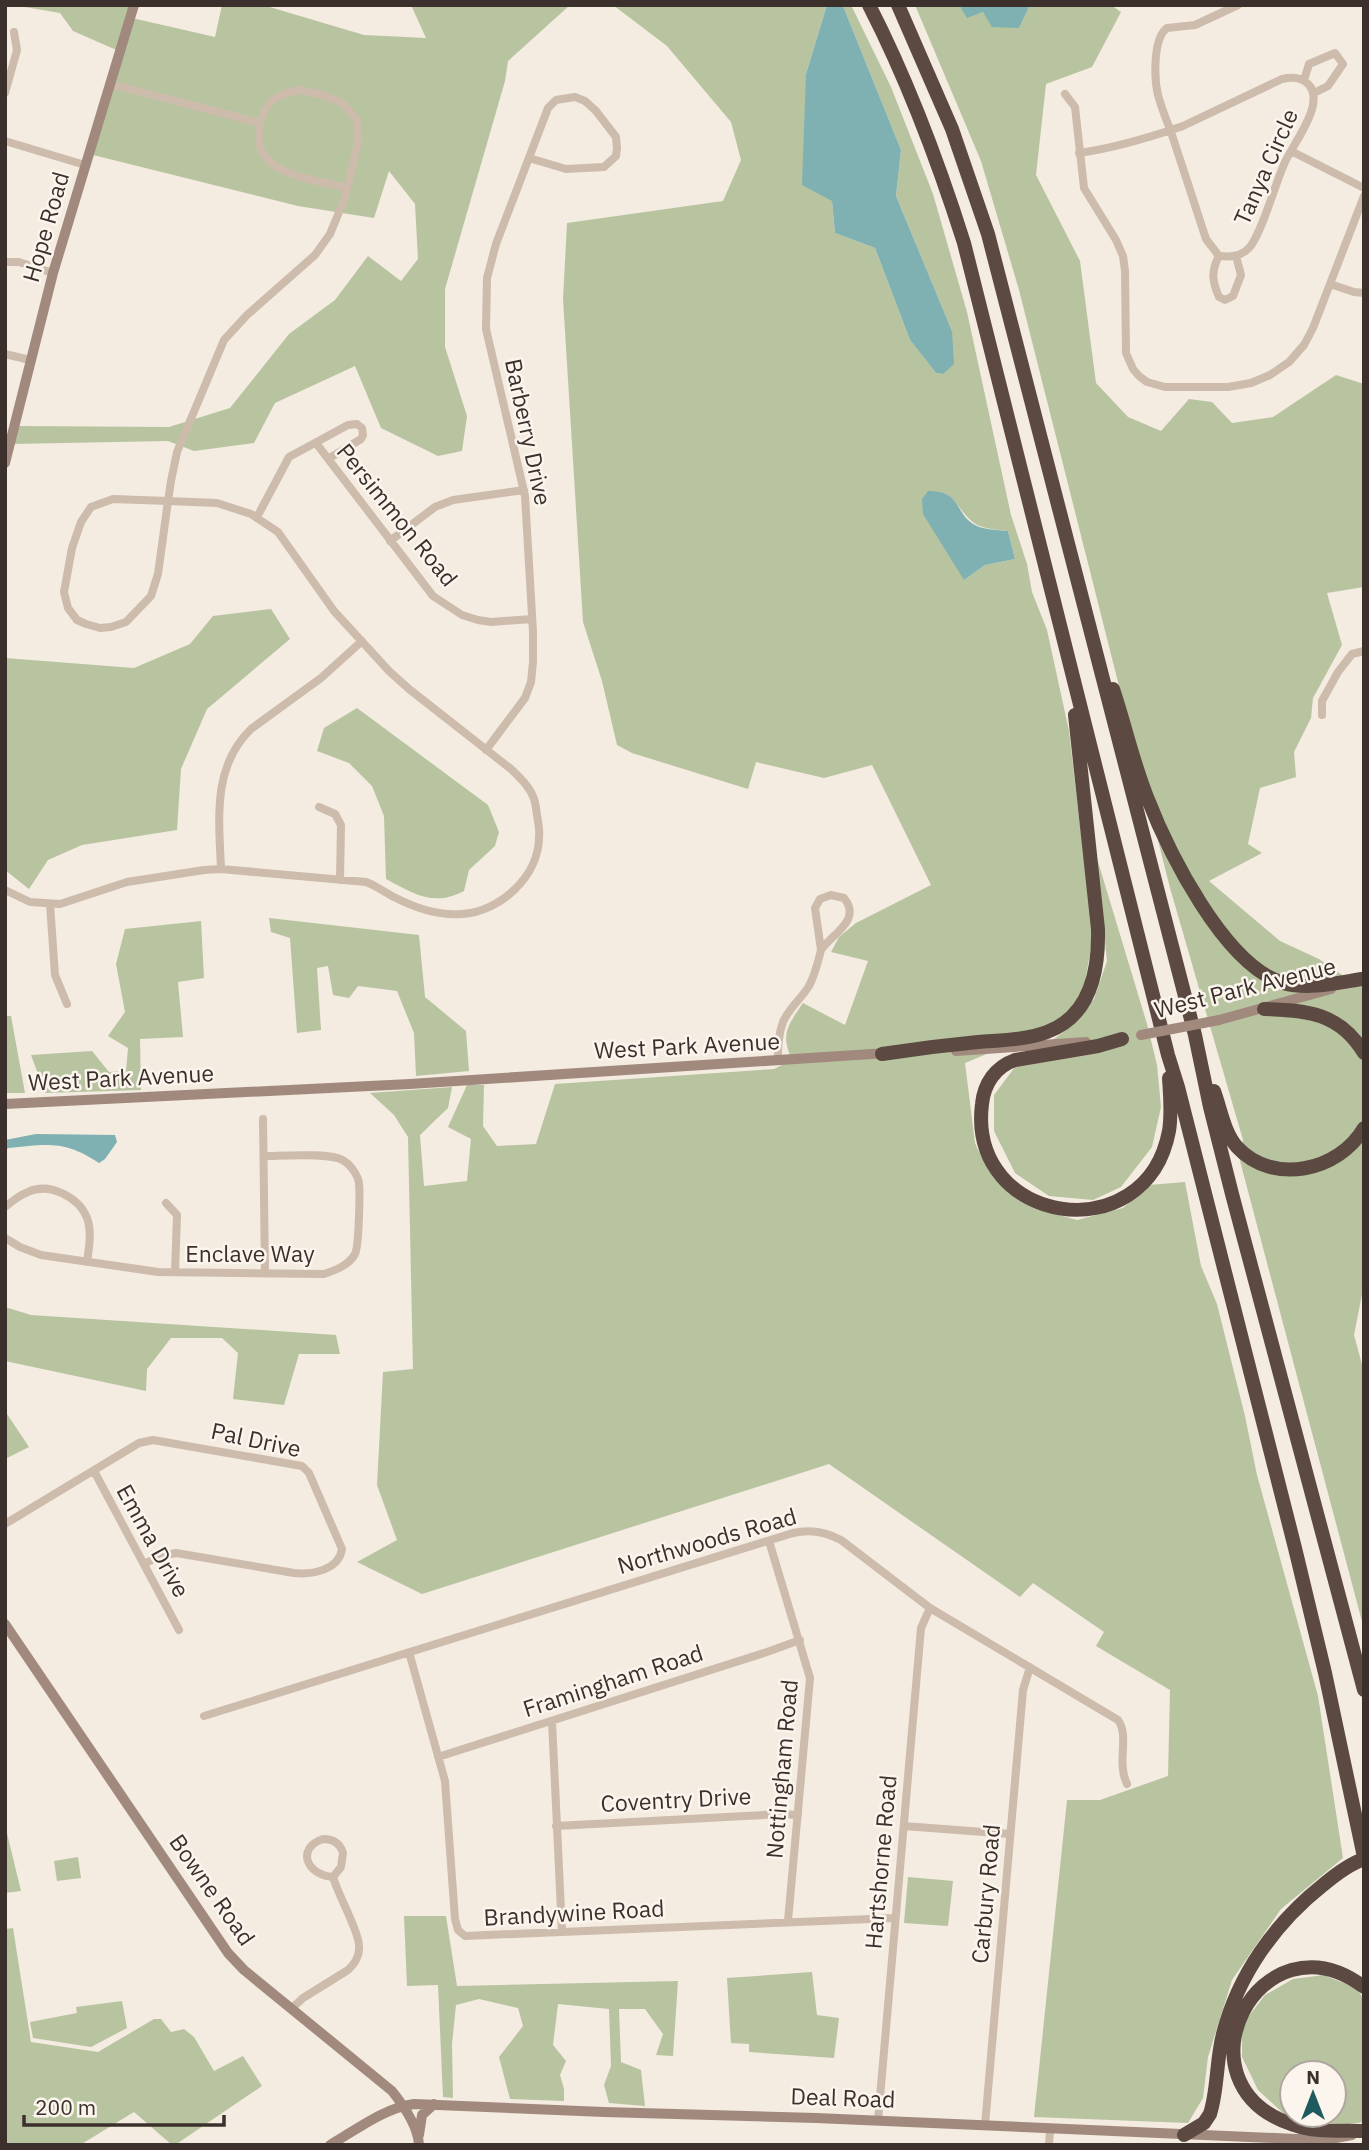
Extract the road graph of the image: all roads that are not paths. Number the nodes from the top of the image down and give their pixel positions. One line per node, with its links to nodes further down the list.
1 (135, 5): 7 (street, Hope Road)
2 (869, 5): 42 (highway)
3 (898, 5): 38 (highway)
4 (1238, 5): 12 (street)
5 (14, 32): 8 (street)
6 (1304, 80): 9 (street, Tanya Circle); 9 (street); 12 (street, Tanya Circle)
7 (110, 85): 11 (street); 17 (street, Hope Road)
8 (5, 93)
9 (1314, 93): 14 (street, Tanya Circle)
10 (1065, 94): 15 (street)
11 (260, 123): 18 (street); 18 (street)
12 (1170, 130): 15 (street, Tanya Circle); 21 (street, Tanya Circle)
13 (5, 142): 17 (street)
14 (1291, 151): 19 (street); 22 (street, Tanya Circle)
15 (1079, 153): 25 (street)
16 (529, 158): 16 (street, Barberry Drive); 34 (street, Barberry Drive)
17 (85, 165): 24 (street, Hope Road)
18 (347, 188): 35 (street)
19 (1364, 188)
20 (1364, 196): 25 (street)
21 (1219, 256): 22 (street, Tanya Circle); 22 (street)
22 (1236, 256)
23 (5, 262): 24 (street)
24 (54, 273): 29 (street, Hope Road)
25 (1330, 284): 26 (street)
26 (1359, 293): 27 (street)
27 (1364, 300)
28 (5, 354): 29 (street)
29 (30, 359): 30 (street, Hope Road)
30 (11, 415): 33 (street, Hope Road)
31 (316, 443): 32 (street, Persimmon Road); 32 (street); 36 (street)
32 (328, 459): 37 (street, Persimmon Road)
33 (5, 463)
34 (524, 490): 37 (street); 39 (street, Barberry Drive)
35 (168, 501): 35 (street); 36 (street)
36 (257, 517): 40 (street)
37 (390, 541): 39 (street, Persimmon Road)
38 (1071, 556): 51 (highway); 55 (highway)
39 (532, 619): 44 (street, Barberry Drive)
40 (362, 641): 44 (street); 46 (street)
41 (1364, 651): 43 (street)
42 (1072, 676): 57 (highway); 58 (highway)
43 (1322, 715)
44 (486, 750): 47 (street)
45 (319, 807): 47 (street)
46 (221, 869): 47 (street); 49 (street)
47 (340, 880)
48 (5, 890): 49 (street)
49 (50, 904): 52 (street)
50 (821, 950): 50 (street); 59 (street)
51 (1363, 979): 53 (street, West Park Avenue)
52 (67, 1004)
53 (1264, 1009): 54 (street, West Park Avenue, bridge); 56 (highway)
54 (1122, 1038): 57 (street, West Park Avenue); 58 (highway)
55 (1199, 1053): 62 (highway); 80 (highway)
56 (1364, 1053)
57 (882, 1054): 59 (street, West Park Avenue)
58 (1168, 1055): 89 (highway)
59 (778, 1061): 60 (street, West Park Avenue)
60 (5, 1104)
61 (263, 1119): 63 (street)
62 (1364, 1128)
63 (264, 1156): 69 (street); 69 (street, Enclave Way)
64 (166, 1203): 68 (street)
65 (5, 1207): 67 (street)
66 (5, 1238): 67 (street, Enclave Way)
67 (87, 1262): 68 (street, Enclave Way)
68 (175, 1272): 69 (street, Enclave Way)
69 (265, 1272)
70 (94, 1471): 71 (street, Pal Drive); 73 (street, Emma Drive); 73 (street, Pal Drive)
71 (5, 1524)
72 (769, 1541): 74 (street, Northwoods Road); 77 (street, Nottingham Road); 78 (street, Northwoods Road)
73 (144, 1564): 76 (street, Emma Drive)
74 (930, 1608): 79 (street, Northwoods Road); 87 (street, Hartshorne Road)
75 (5, 1625): 95 (street, Bowne Road)
76 (179, 1630)
77 (800, 1640): 82 (street, Framingham Road); 85 (street, Nottingham Road)
78 (409, 1652): 81 (street, Northwoods Road); 83 (street, Brandywine Road)
79 (1030, 1667): 84 (street, Northwoods Road); 88 (street, Carbury Road)
80 (1364, 1690)
81 (204, 1716)
82 (552, 1721): 83 (street, Framingham Road); 86 (street)
83 (438, 1758): 93 (street, Brandywine Road)
84 (1127, 1784)
85 (798, 1815): 86 (street, Coventry Drive); 92 (street, Nottingham Road)
86 (556, 1826): 93 (street)
87 (904, 1826): 88 (street); 91 (street, Hartshorne Road)
88 (1010, 1834): 99 (street, Carbury Road)
89 (1364, 1858): 102 (highway)
90 (332, 1877): 90 (street); 95 (street)
91 (895, 1918): 92 (street, Brandywine Road); 98 (street, Hartshorne Road)
92 (789, 1921): 93 (street, Brandywine Road)
93 (562, 1932)
94 (1364, 1987): 101 (highway)
95 (292, 2008): 97 (street, Bowne Road)
96 (433, 2104): 97 (street, Deal Road); 98 (street, Deal Road); 103 (street)
97 (402, 2106): 103 (street, Bowne Road); 105 (street, Deal Road)
98 (878, 2120): 99 (street, Deal Road)
99 (985, 2125): 100 (street, Deal Road)
100 (1050, 2129): 102 (street, Deal Road); 106 (street)
101 (1361, 2134): 104 (street, Deal Road)
102 (1184, 2135): 104 (street, Deal Road)
103 (419, 2140)
104 (1336, 2141)
105 (330, 2145)
106 (1049, 2145)

